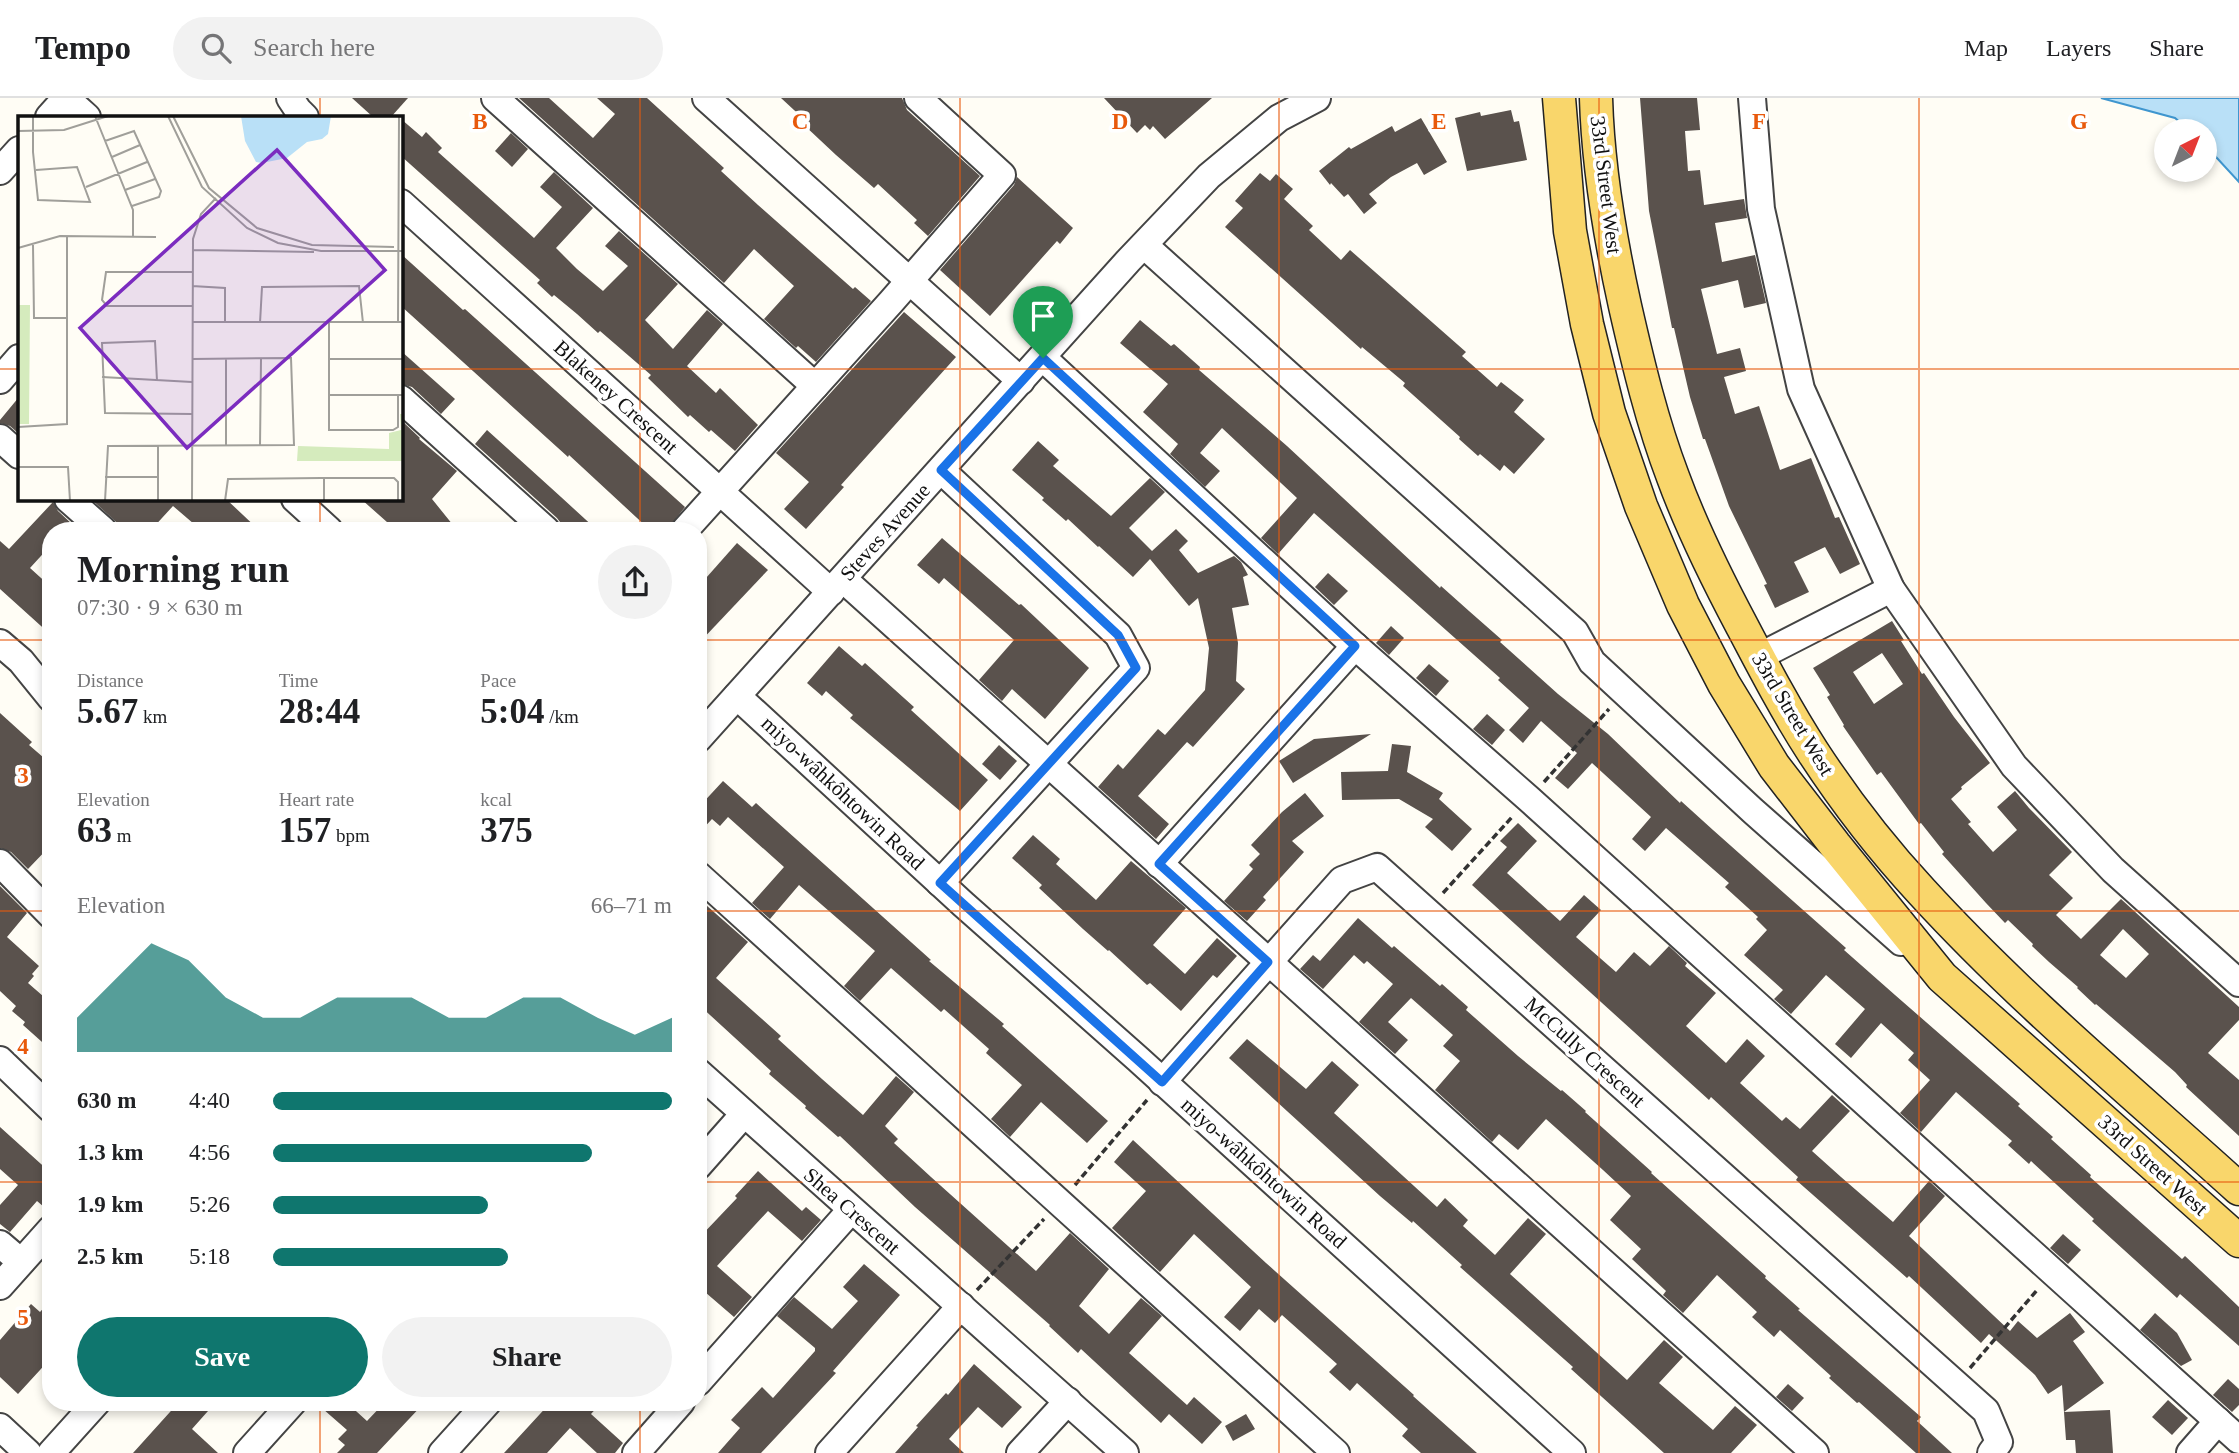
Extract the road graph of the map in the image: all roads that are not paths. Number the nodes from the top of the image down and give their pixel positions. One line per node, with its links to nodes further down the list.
1 (66, 98): 10 (street); 11 (street)
2 (290, 98): 12 (street)
3 (495, 98): 22 (street)
4 (706, 98): 17 (street)
5 (918, 98): 17 (street)
6 (1317, 98): 16 (street, Steves Avenue)
7 (1559, 98): 47 (main road, 33rd Street West)
8 (1596, 98): 36 (main road, 33rd Street West)
9 (1752, 98): 33 (street)
10 (50, 116)
11 (86, 116)
12 (304, 116)
13 (18, 151): 14 (street)
14 (0, 171)
15 (402, 204): 27 (street, Blakeney Crescent)
16 (1144, 245): 18 (street, Steves Avenue); 47 (street, 33rd Street West)
17 (909, 280): 21 (street); 22 (street)
18 (1043, 358): 21 (street, Steves Avenue); 35 (street)
19 (18, 359): 20 (street)
20 (0, 380)
21 (1021, 381): 26 (street, Steves Avenue)
22 (815, 386): 27 (street)
23 (402, 400): 30 (street)
24 (0, 438): 25 (street)
25 (18, 455)
26 (941, 470): 32 (street, Steves Avenue); 40 (street)
27 (721, 492): 31 (street); 32 (street, Blakeney Crescent)
28 (69, 500): 29 (street)
29 (94, 522)
30 (537, 522)
31 (693, 522)
32 (837, 585): 38 (street, Steves Avenue); 40 (street, Blakeney Crescent)
33 (1891, 589): 36 (street); 48 (street)
34 (0, 643): 37 (street)
35 (1355, 646): 42 (street); 69 (street)
36 (1758, 657): 55 (main road, 33rd Street West)
37 (42, 687)
38 (737, 696): 39 (street, Steves Avenue); 44 (street, miyo-wâhkôhtowin Road)
39 (707, 729)
40 (1049, 765): 42 (street, Blakeney Crescent); 44 (street)
41 (0, 863): 45 (street)
42 (1159, 864): 46 (street, Blakeney Crescent)
43 (707, 883): 80 (street)
44 (940, 883): 51 (street, miyo-wâhkôhtowin Road)
45 (42, 906)
46 (1268, 962): 51 (street, McCully Crescent); 82 (street, Blakeney Crescent); 83 (street, McCully Crescent)
47 (1942, 977): 58 (main road, 33rd Street West)
48 (2239, 983)
49 (0, 1059): 52 (street)
50 (707, 1080): 53 (street, Shea Crescent)
51 (1154, 1091): 81 (street, miyo-wâhkôhtowin Road)
52 (42, 1100)
53 (744, 1114): 54 (street); 56 (street, Shea Crescent)
54 (707, 1156)
55 (2239, 1189)
56 (851, 1210): 62 (street, Shea Crescent); 63 (street)
57 (42, 1239): 60 (street)
58 (2239, 1241)
59 (0, 1244): 60 (street)
60 (21, 1262): 61 (street)
61 (0, 1286)
62 (968, 1299): 64 (street, Shea Crescent); 77 (street)
63 (707, 1372)
64 (1068, 1401): 78 (street); 79 (street, Shea Crescent)
65 (89, 1411): 73 (street)
66 (285, 1411): 74 (street)
67 (480, 1411): 75 (street)
68 (673, 1411): 76 (street)
69 (2218, 1421): 71 (street); 84 (street)
70 (0, 1427): 72 (street)
71 (2239, 1440)
72 (28, 1453)
73 (51, 1453)
74 (247, 1453)
75 (442, 1453)
76 (636, 1453)
77 (829, 1453)
78 (1020, 1453)
79 (1125, 1453)
80 (1336, 1453)
81 (1572, 1453)
82 (1815, 1453)
83 (1991, 1453)
84 (2190, 1453)

